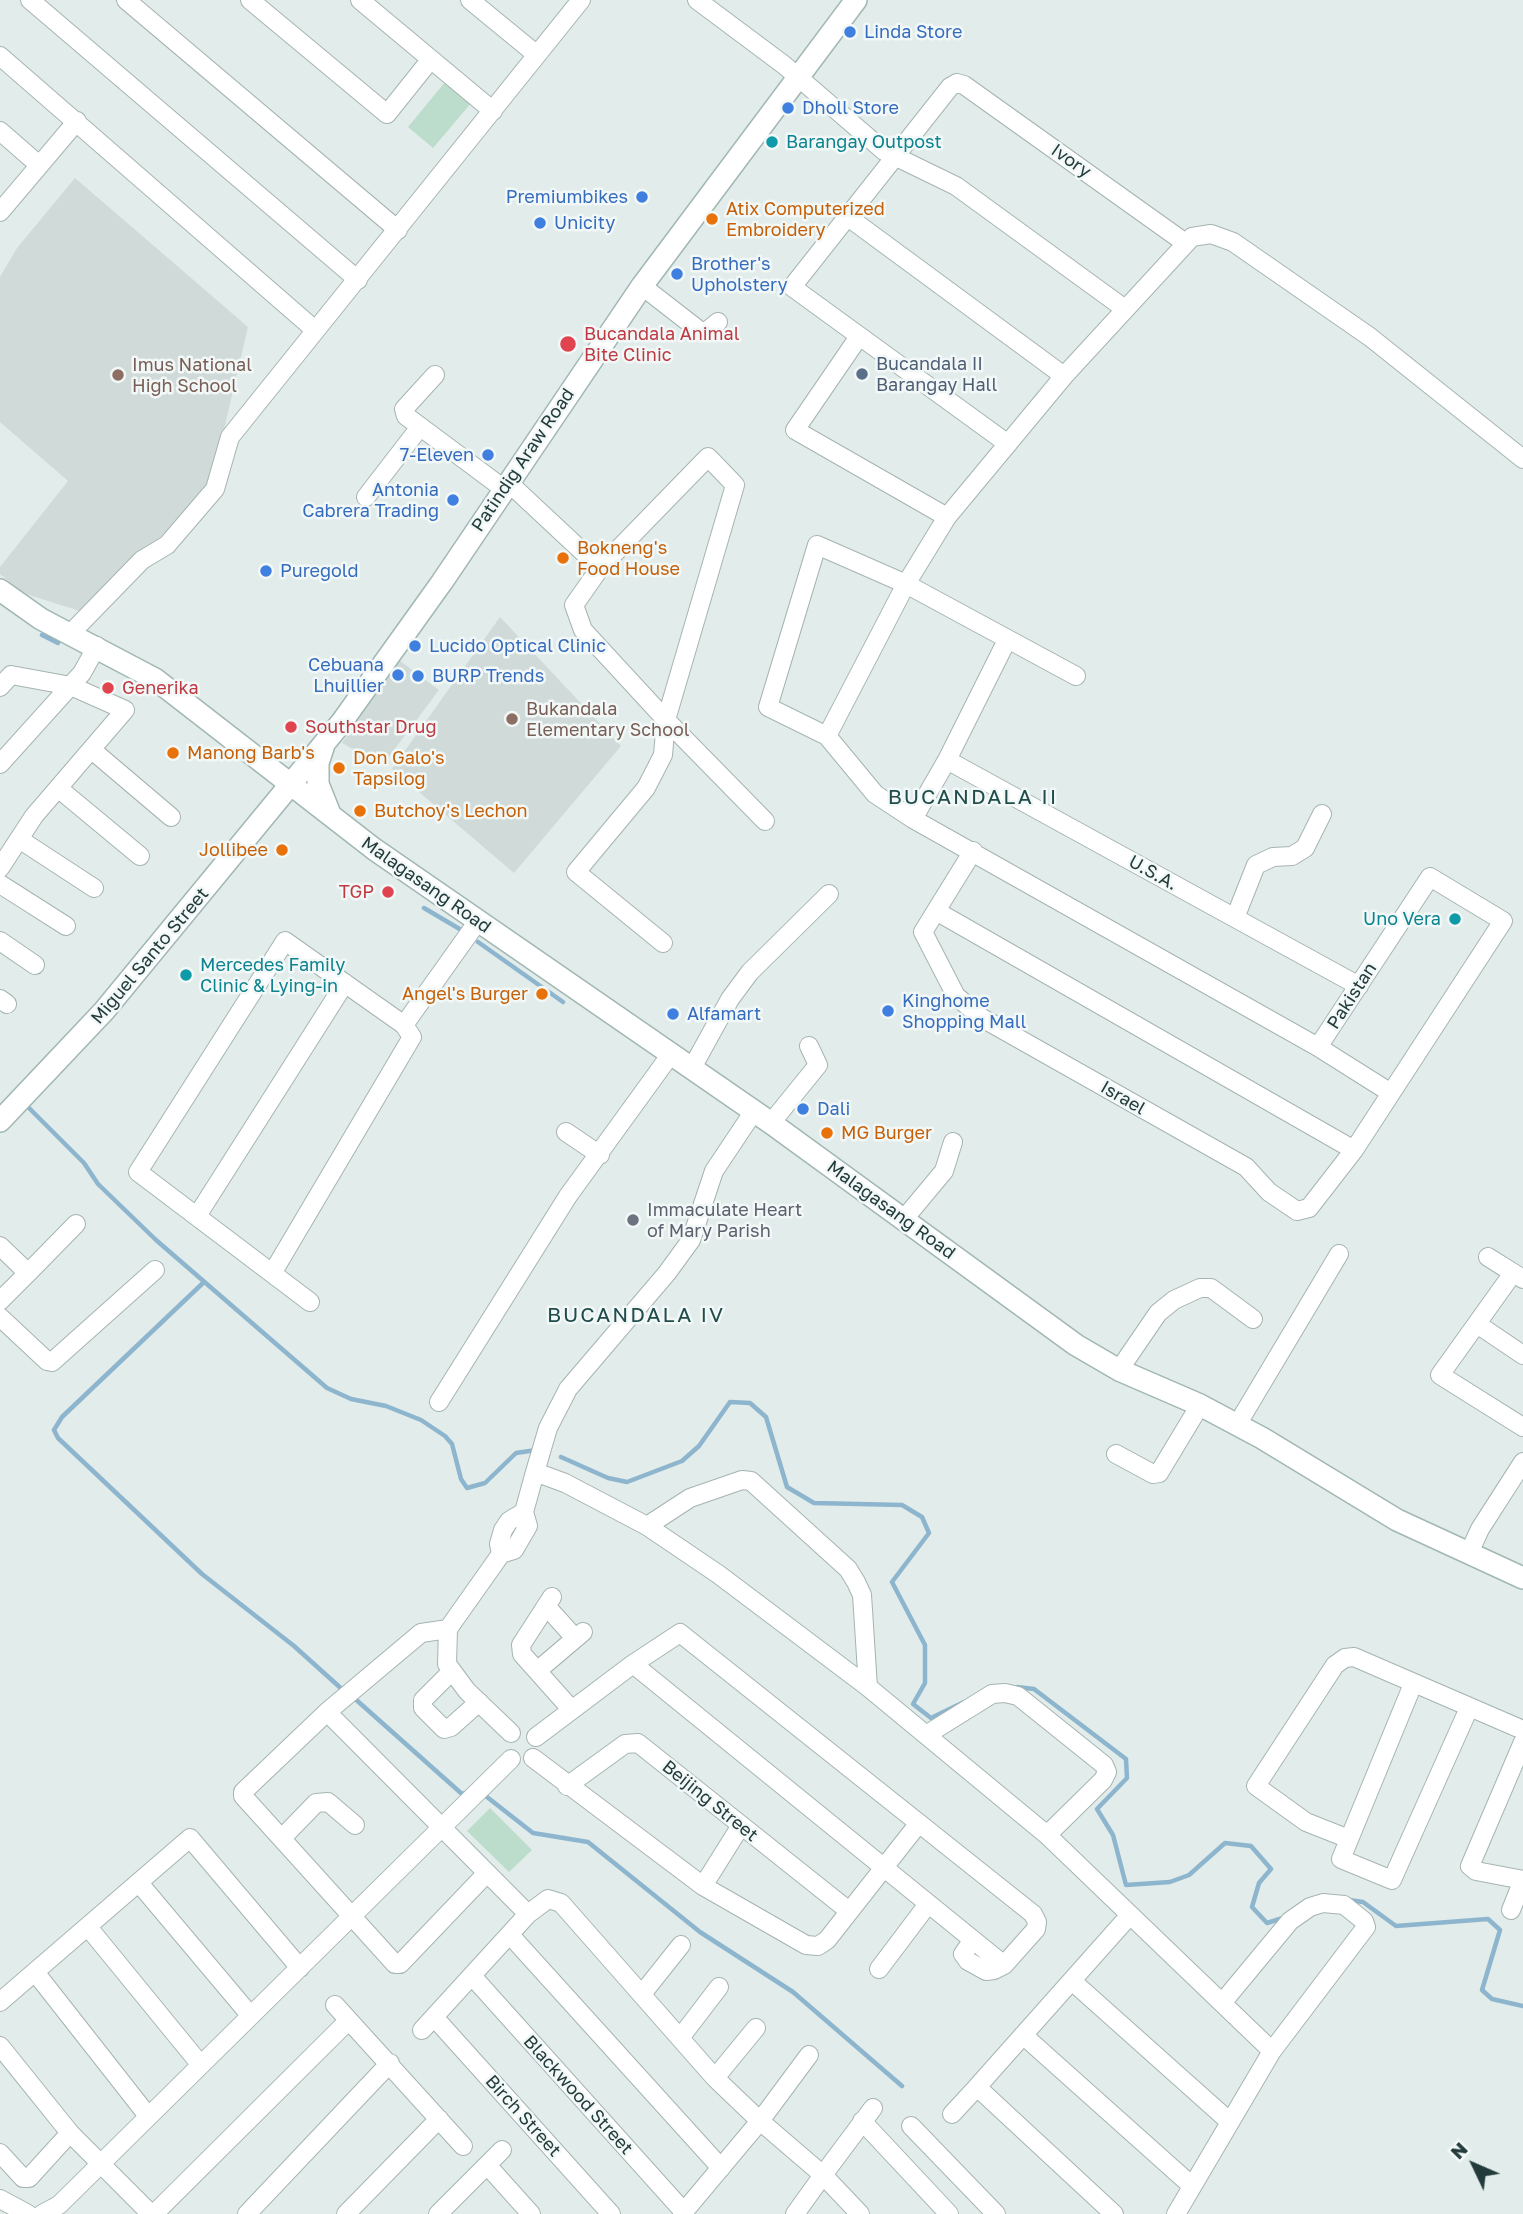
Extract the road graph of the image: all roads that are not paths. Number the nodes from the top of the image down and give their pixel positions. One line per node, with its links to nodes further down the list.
1 (30, 0): 22 (street)
2 (126, 0): 20 (street)
3 (250, 0): 11 (street)
4 (360, 0): 11 (street)
5 (470, 0): 10 (street)
6 (580, 0): 10 (street)
7 (697, 0): 12 (street)
8 (856, 0): 12 (main road, Patindig Araw Road)
9 (0, 55): 14 (street)
10 (537, 55): 13 (street)
11 (430, 59): 13 (street)
12 (796, 78): 16 (street); 23 (main road, Patindig Araw Road)
13 (493, 111): 20 (street)
14 (77, 121): 17 (street); 26 (street)
15 (0, 131): 17 (street)
16 (896, 159): 19 (street); 21 (street, Ivory); 24 (street)
17 (39, 165): 18 (street)
18 (1, 208)
19 (848, 218): 27 (street); 29 (street)
20 (398, 230): 22 (street)
21 (1184, 242): 24 (street); 32 (street)
22 (358, 280): 26 (street)
23 (642, 286): 25 (street); 33 (main road, Patindig Araw Road)
24 (1125, 309): 29 (street)
25 (718, 322)
26 (315, 330): 39 (street)
27 (859, 338): 31 (street); 35 (street)
28 (435, 374): 30 (street)
29 (1064, 376): 31 (street)
30 (420, 427): 33 (street); 34 (street)
31 (1008, 444): 35 (street)
32 (1523, 459)
33 (506, 486): 36 (street); 47 (main road, Patindig Araw Road)
34 (366, 497)
35 (947, 517): 37 (street)
36 (600, 568): 45 (street); 45 (street)
37 (906, 584): 40 (street); 46 (street); 46 (street)
38 (0, 590): 39 (main road, Malagasang Road)
39 (70, 634): 41 (main road, Malagasang Road)
40 (1007, 640): 42 (street); 49 (street)
41 (97, 646): 43 (street); 51 (main road, Malagasang Road)
42 (1076, 676)
43 (71, 686): 44 (street); 48 (street); 50 (street)
44 (0, 687)
45 (666, 720): 57 (street); 70 (street)
46 (827, 736): 56 (street)
47 (323, 746): 51 (main road, Patindig Araw Road); 55 (main road)
48 (92, 750): 52 (street); 54 (street)
49 (947, 760): 56 (street); 66 (street, U.S.A.)
50 (0, 764)
51 (292, 785): 55 (main road, Malagasang Road); 81 (main road, Miguel Santo Street)
52 (58, 789): 58 (street); 60 (street)
53 (1322, 814): 66 (street)
54 (171, 817)
55 (333, 819): 67 (main road, Malagasang Road)
56 (913, 819): 59 (street)
57 (765, 821)
58 (19, 839): 61 (street); 63 (street)
59 (973, 851): 65 (street, Israel); 76 (street)
60 (140, 856)
61 (0, 868)
62 (0, 884): 68 (street)
63 (94, 888)
64 (829, 894): 78 (street)
65 (936, 911): 84 (street); 84 (street, Israel)
66 (1235, 918): 73 (street, U.S.A.)
67 (478, 920): 74 (street); 77 (main road, Malagasang Road)
68 (66, 926)
69 (0, 941): 71 (street)
70 (663, 943)
71 (36, 965)
72 (345, 983): 74 (street); 86 (street); 86 (street)
73 (1359, 986): 76 (street, Pakistan); 79 (street, Pakistan)
74 (404, 1025): 93 (street)
75 (809, 1046): 80 (street)
76 (1318, 1048): 79 (street)
77 (671, 1054): 78 (main road, Malagasang Road); 85 (street)
78 (692, 1068): 80 (main road, Malagasang Road)
79 (1391, 1093): 84 (street, Israel)
80 (763, 1117): 87 (main road, Malagasang Road); 109 (street)
81 (0, 1121)
82 (566, 1132): 85 (street)
83 (953, 1142): 87 (street)
84 (1354, 1150)
85 (600, 1155): 103 (street)
86 (197, 1216): 93 (street)
87 (904, 1219): 102 (main road, Malagasang Road)
88 (76, 1224): 94 (street)
89 (0, 1246): 94 (street)
90 (1339, 1254): 105 (street)
91 (1488, 1257): 95 (street)
92 (155, 1270): 98 (street)
93 (273, 1272): 97 (street)
94 (27, 1273): 96 (street)
95 (1518, 1276): 100 (street)
96 (0, 1301)
97 (310, 1303)
98 (0, 1317)
99 (1253, 1319): 102 (street)
100 (1477, 1324): 101 (street); 106 (street)
101 (1523, 1355)
102 (1119, 1370): 104 (main road, Malagasang Road)
103 (439, 1402)
104 (1200, 1405): 105 (main road, Malagasang Road); 107 (street)
105 (1237, 1424): 111 (main road, Malagasang Road)
106 (1523, 1427)
107 (1116, 1454)
108 (1523, 1462): 111 (street)
109 (535, 1472): 110 (street); 113 (street)
110 (647, 1526): 118 (street); 118 (street)
111 (1469, 1553): 112 (main road, Malagasang Road)
112 (1523, 1578)
113 (448, 1629): 115 (street); 122 (street)
114 (633, 1664): 121 (street); 131 (street); 138 (street)
115 (452, 1671): 119 (street); 119 (street)
116 (537, 1671): 116 (street); 121 (street)
117 (1413, 1684): 120 (street); 137 (street); 137 (street)
118 (868, 1687): 125 (street)
119 (479, 1702): 124 (street)
120 (1469, 1708): 123 (street); 137 (street)
121 (571, 1709): 126 (street)
122 (327, 1712): 133 (street); 136 (street)
123 (1523, 1730)
124 (511, 1732): 126 (street); 129 (street)
125 (926, 1735): 135 (street); 135 (street)
126 (536, 1737): 128 (street)
127 (1523, 1742): 140 (street)
128 (533, 1758): 129 (street); 130 (street)
129 (511, 1759): 133 (street)
130 (568, 1786): 134 (street, Beijing Street); 142 (street)
131 (919, 1823): 138 (street); 143 (street)
132 (355, 1825): 136 (street)
133 (442, 1826): 139 (street); 148 (street)
134 (740, 1828): 142 (street); 145 (street, Beijing Street)
135 (1048, 1835): 147 (street)
136 (283, 1837): 148 (street)
137 (1349, 1839)
138 (884, 1868): 143 (street); 145 (street)
139 (486, 1874): 146 (street); 148 (street)
140 (1523, 1880): 144 (street)
141 (139, 1883): 149 (street); 152 (street); 162 (street)
142 (703, 1886): 145 (street)
143 (929, 1904): 153 (street)
144 (1511, 1910)
145 (849, 1911)
146 (528, 1914): 150 (street); 158 (street)
147 (1130, 1915): 156 (street); 160 (street)
148 (354, 1917): 152 (street)
149 (88, 1927): 154 (street); 171 (street)
150 (511, 1936): 155 (street); 186 (street)
151 (681, 1945): 158 (street)
152 (300, 1968): 162 (street)
153 (879, 1969)
154 (35, 1972): 159 (street); 175 (street)
155 (473, 1977): 191 (street, Blackwood Street); 198 (street, Birch Street)
156 (1072, 1981): 165 (street); 178 (street)
157 (719, 1987): 166 (street)
158 (642, 1994): 166 (street)
159 (0, 2002)
160 (1222, 2003): 168 (street); 168 (street)
161 (335, 2005): 163 (street)
162 (250, 2015): 171 (street)
163 (348, 2021): 170 (street); 194 (street)
164 (756, 2028): 172 (street)
165 (1023, 2035): 173 (street); 188 (street)
166 (680, 2038): 172 (street)
167 (0, 2046): 180 (street)
168 (1272, 2051): 178 (street)
169 (809, 2055): 177 (street)
170 (390, 2063): 176 (street); 195 (street)
171 (200, 2064): 175 (street)
172 (715, 2078): 177 (street)
173 (976, 2087): 174 (street); 203 (street)
174 (952, 2114)
175 (148, 2116): 184 (street)
176 (439, 2119): 181 (street); 196 (street)
177 (760, 2121): 186 (street); 187 (street)
178 (1230, 2122): 188 (street)
179 (911, 2126): 202 (street)
180 (70, 2133): 183 (street); 184 (street)
181 (463, 2146)
182 (502, 2150): 185 (street)
183 (0, 2153)
184 (101, 2164): 193 (street); 194 (street)
185 (487, 2165): 190 (street); 197 (street)
186 (722, 2168): 191 (street)
187 (823, 2175): 199 (street); 200 (street); 201 (street)
188 (1192, 2186): 204 (street)
189 (0, 2199): 192 (street)
190 (447, 2211)
191 (683, 2213)
192 (28, 2214)
193 (42, 2214)
194 (152, 2214)
195 (247, 2214)
196 (346, 2214)
197 (531, 2214)
198 (611, 2214)
199 (795, 2214)
200 (860, 2214)
201 (949, 2214)
202 (996, 2214)
203 (1114, 2214)
204 (1176, 2214)

